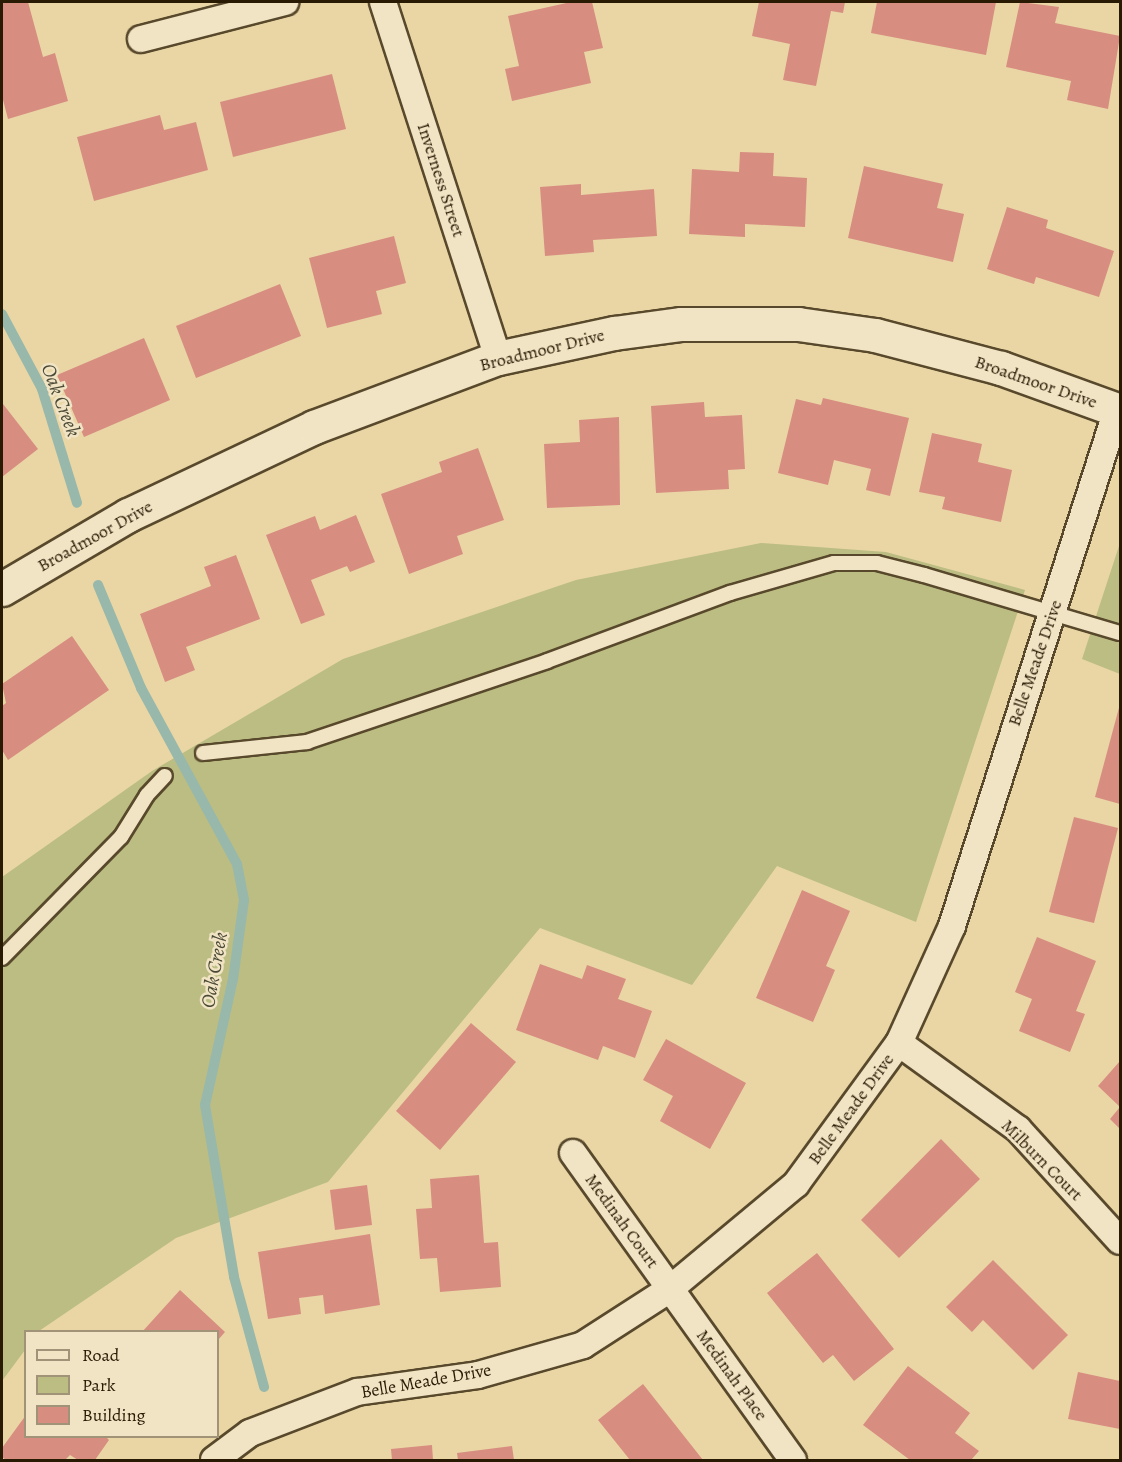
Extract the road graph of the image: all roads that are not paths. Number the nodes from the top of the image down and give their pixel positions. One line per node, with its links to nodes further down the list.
1 (285, 2): 3 (street)
2 (383, 2): 4 (street, Inverness Street)
3 (141, 39)
4 (498, 358): 5 (street, Broadmoor Drive); 6 (street, Broadmoor Drive)
5 (1119, 411): 7 (street, Belle Meade Drive)
6 (2, 589)
7 (1052, 614): 8 (lane); 9 (lane); 12 (street, Belle Meade Drive)
8 (1120, 633)
9 (203, 753)
10 (165, 776): 11 (lane)
11 (2, 958)
12 (899, 1043): 14 (street, Milburn Court); 15 (street, Belle Meade Drive)
13 (573, 1153): 15 (street, Medinah Court)
14 (1120, 1241)
15 (670, 1289): 16 (street, Belle Meade Drive); 17 (street, Medinah Place)
16 (214, 1461)
17 (793, 1461)

